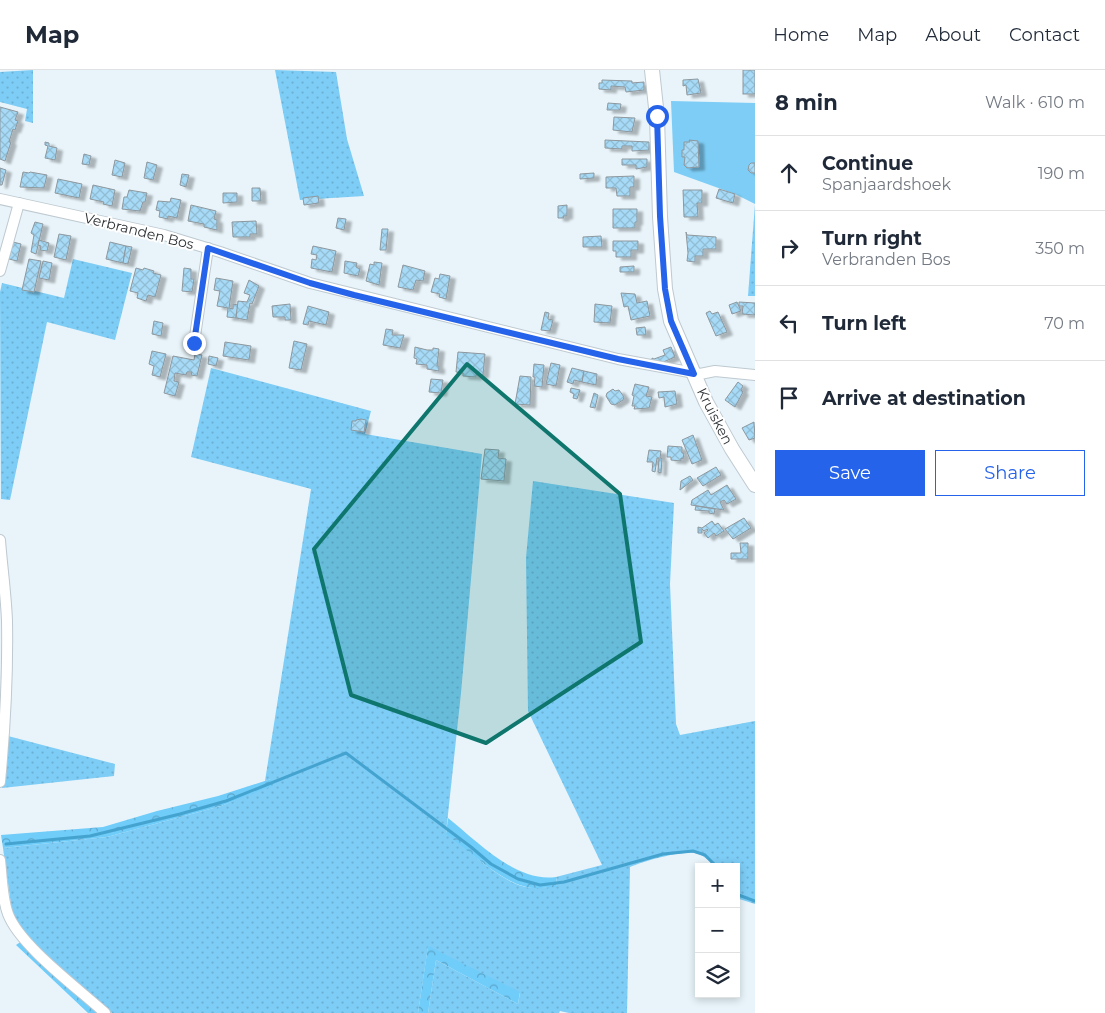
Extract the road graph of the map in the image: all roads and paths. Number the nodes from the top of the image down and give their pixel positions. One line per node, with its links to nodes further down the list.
1 (652, 70): 7 (street)
2 (0, 199): 3 (street, Verbranden Bos)
3 (19, 203): 4 (street, Verbranden Bos); 5 (street)
4 (208, 248): 6 (street); 7 (street, Verbranden Bos)
5 (0, 271)
6 (194, 343)
7 (694, 374): 8 (street, Kruisken); 9 (street, Kruisken)
8 (755, 375)
9 (755, 485)
10 (0, 540): 11 (street)
11 (0, 782)
12 (0, 860): 13 (street)
13 (106, 1013)

